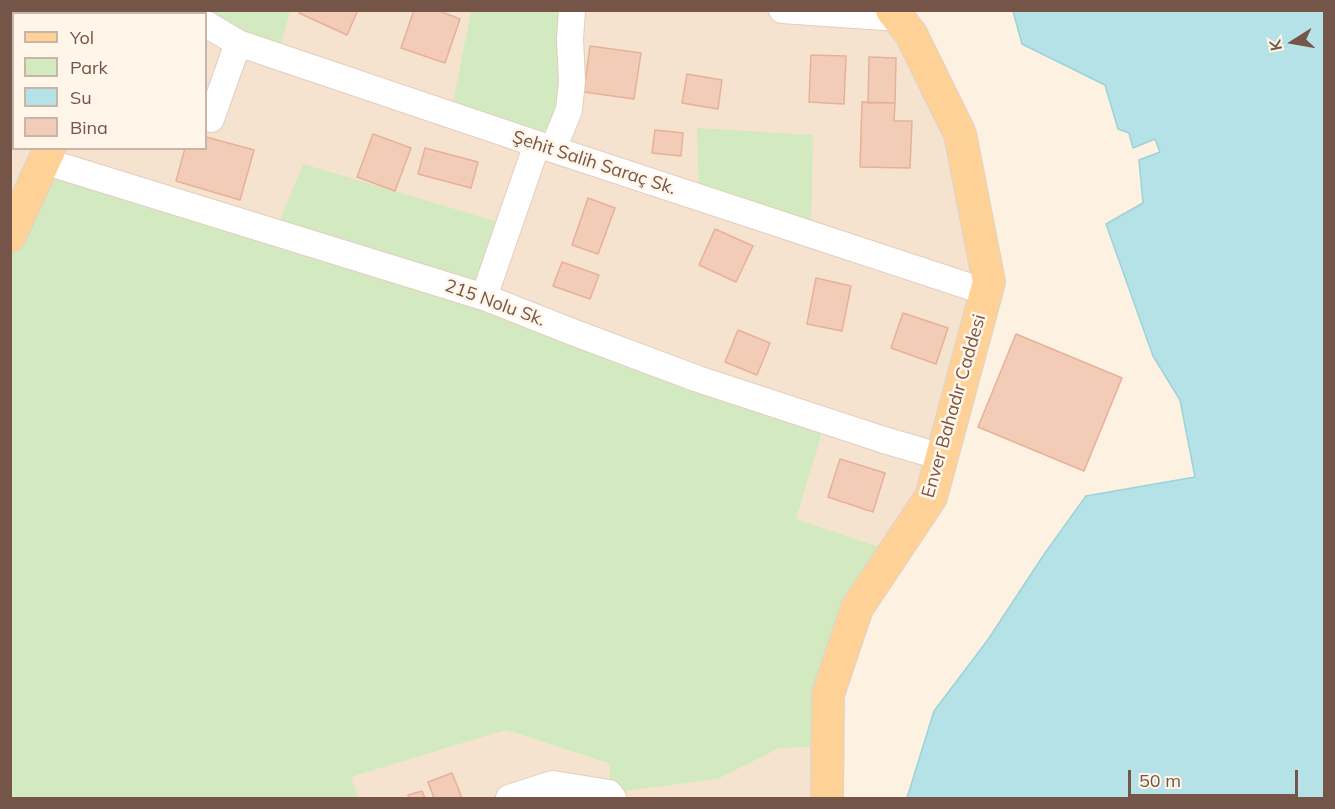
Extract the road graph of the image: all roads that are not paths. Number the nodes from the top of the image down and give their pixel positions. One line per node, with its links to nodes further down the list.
1 (573, 10): 7 (street)
2 (782, 10): 3 (street)
3 (895, 14): 10 (main road, Enver Bahadır Caddesi)
4 (207, 25): 5 (street, Şehit Salih Saraç Sk.)
5 (238, 43): 6 (street); 7 (street, Şehit Salih Saraç Sk.)
6 (211, 120)
7 (545, 147): 10 (street, Şehit Salih Saraç Sk.); 11 (street)
8 (47, 155): 9 (main road); 11 (street, 215 Nolu Sk.)
9 (10, 236)
10 (986, 292): 12 (main road, Enver Bahadır Caddesi)
11 (484, 297): 12 (street, 215 Nolu Sk.)
12 (942, 457): 15 (main road, Enver Bahadır Caddesi)
13 (522, 796): 14 (street)
14 (613, 798)
15 (827, 798)

